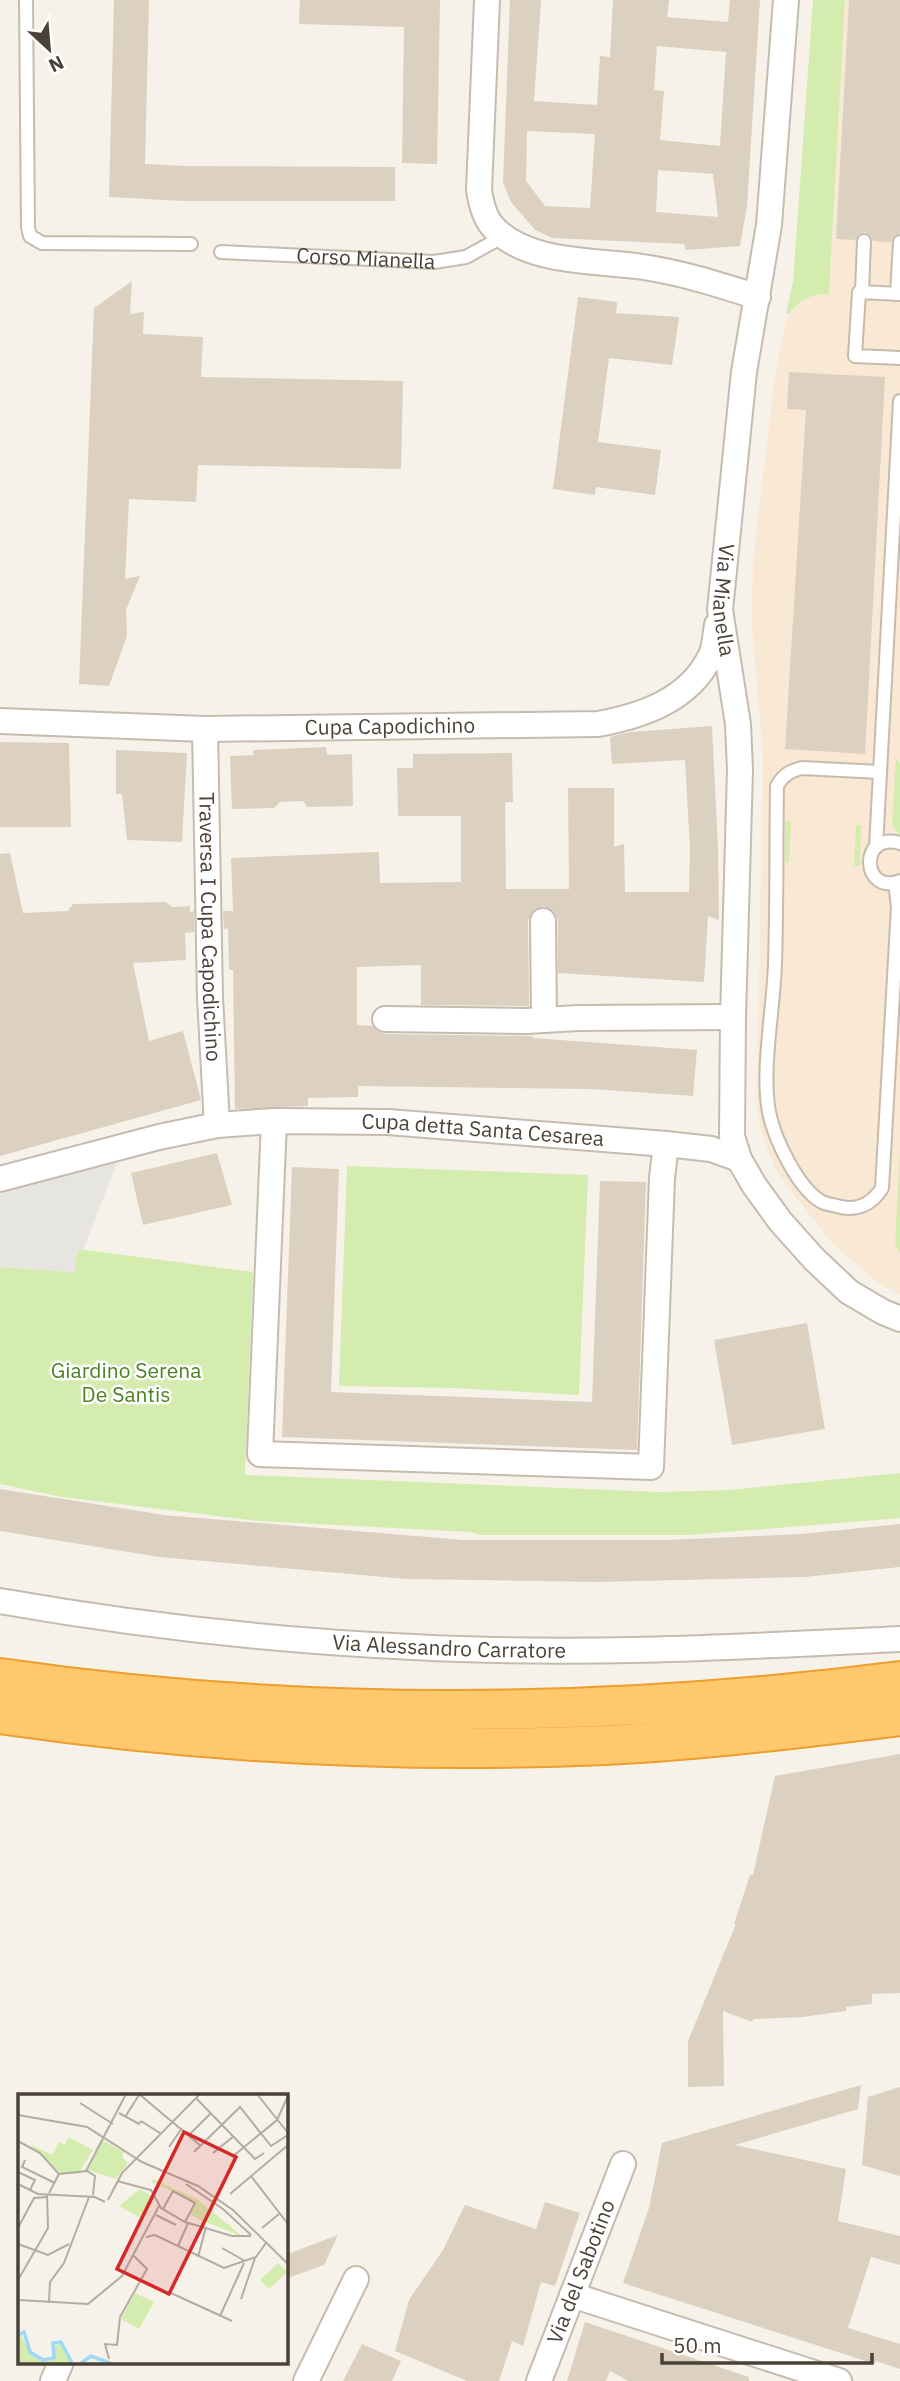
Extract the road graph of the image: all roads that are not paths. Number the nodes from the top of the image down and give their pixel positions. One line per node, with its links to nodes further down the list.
1 (26, 0): 7 (lane)
2 (487, 0): 4 (street)
3 (786, 0): 11 (street, Via Mianella)
4 (504, 236): 8 (lane, Corso Mianella); 11 (street)
5 (864, 240): 9 (lane)
6 (900, 242): 10 (lane)
7 (191, 244)
8 (221, 253)
9 (862, 292): 10 (lane); 12 (lane)
10 (898, 294)
11 (758, 297): 14 (street, Via Mianella)
12 (900, 358)
13 (900, 401): 17 (lane)
14 (720, 610): 16 (street, Cupa Capodichino); 22 (street, Via Mianella)
15 (0, 721): 16 (street, Cupa Capodichino)
16 (205, 729): 26 (street, Traversa I Cupa Capodichino)
17 (880, 772): 19 (lane); 20 (lane)
18 (900, 844): 19 (lane)
19 (876, 847): 20 (lane)
20 (897, 882)
21 (543, 920): 24 (street)
22 (733, 1017): 24 (street); 28 (street, Via Mianella)
23 (385, 1019): 24 (street)
24 (544, 1020)
25 (274, 1121): 26 (street, Cupa detta Santa Cesarea); 27 (street, Cupa detta Santa Cesarea); 27 (street)
26 (217, 1125): 29 (street, Cupa detta Santa Cesarea)
27 (666, 1144): 28 (street, Cupa detta Santa Cesarea)
28 (739, 1159): 30 (street)
29 (0, 1179)
30 (900, 1319)
31 (0, 1601): 32 (street, Via Alessandro Carratore)
32 (900, 1639)
33 (0, 1678): 34 (highway)
34 (900, 1681)
35 (0, 1714): 36 (highway)
36 (900, 1716)
37 (623, 2164): 39 (street, Via del Sabotino)
38 (356, 2279): 43 (street)
39 (572, 2295): 41 (street); 44 (street, Via del Sabotino)
40 (60, 2364): 42 (street)
41 (811, 2377): 45 (street)
42 (53, 2381)
43 (306, 2381)
44 (539, 2381)
45 (839, 2381)

